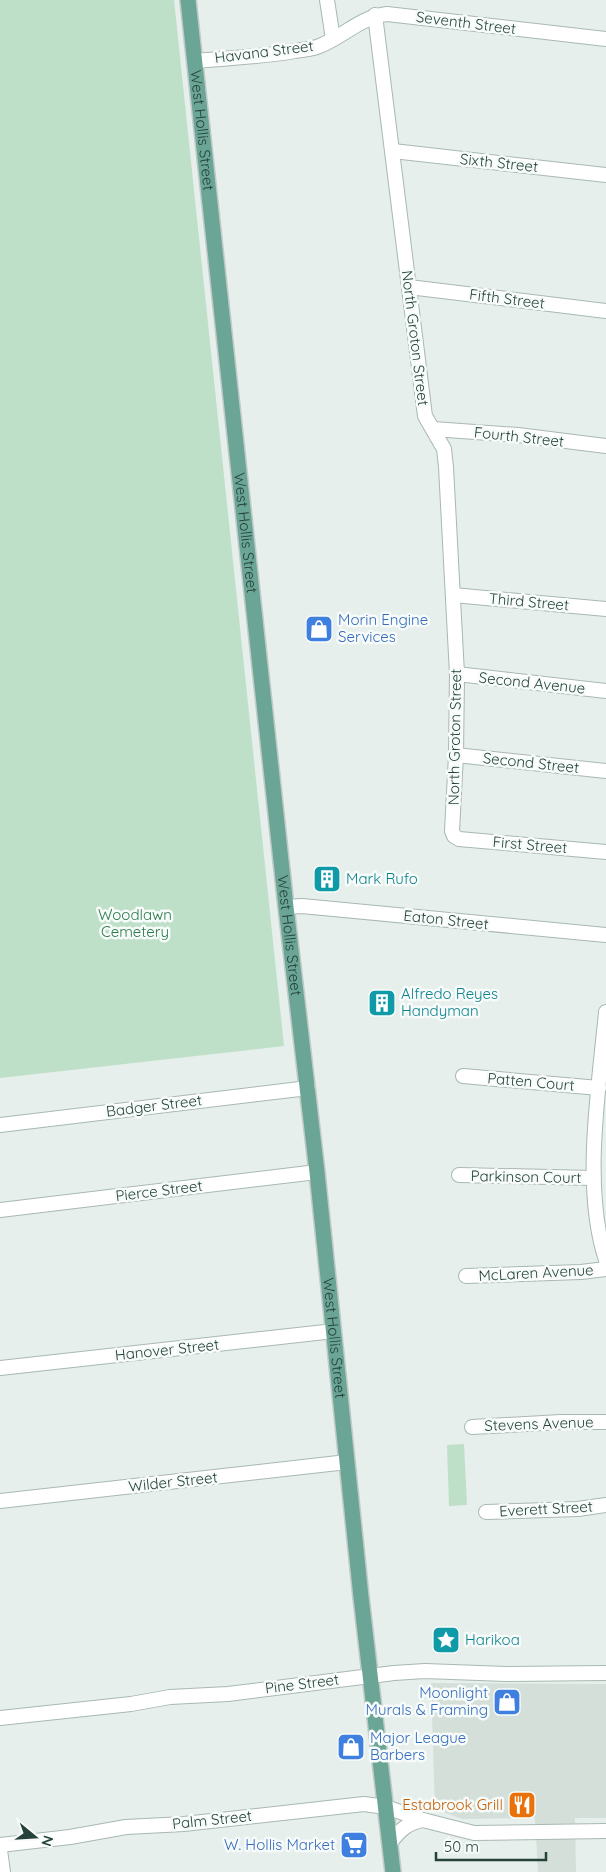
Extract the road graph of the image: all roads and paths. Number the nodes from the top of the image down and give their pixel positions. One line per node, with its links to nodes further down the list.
1 (188, 0): 6 (main road, West Hollis Street)
2 (327, 0): 5 (street)
3 (375, 15): 4 (street, Seventh Street); 5 (street); 7 (street, North Groton Street)
4 (606, 39)
5 (333, 40): 6 (street, Havana Street)
6 (195, 61): 21 (main road, West Hollis Street)
7 (393, 151): 8 (street, Sixth Street); 9 (street, North Groton Street)
8 (606, 175)
9 (409, 287): 10 (street, Fifth Street); 11 (street, North Groton Street)
10 (606, 311)
11 (433, 429): 12 (street, Fourth Street); 13 (street, North Groton Street)
12 (606, 446)
13 (453, 595): 14 (street, Third Street); 15 (street, North Groton Street)
14 (606, 609)
15 (458, 674): 16 (street, Second Avenue); 17 (street, North Groton Street)
16 (606, 691)
17 (456, 755): 18 (street, Second Street); 19 (street, North Groton Street)
18 (606, 771)
19 (454, 836): 20 (street, First Street)
20 (606, 852)
21 (286, 907): 22 (street, Eaton Street); 25 (main road, West Hollis Street)
22 (606, 935)
23 (606, 1012): 26 (street)
24 (463, 1076): 26 (street, Patten Court)
25 (308, 1088): 27 (street, Badger Street); 28 (main road, West Hollis Street)
26 (599, 1088): 30 (street)
27 (0, 1125)
28 (317, 1172): 31 (street, Pierce Street); 35 (main road, West Hollis Street)
29 (459, 1175): 30 (street, Parkinson Court)
30 (593, 1178): 32 (street)
31 (0, 1210)
32 (606, 1260)
33 (606, 1269): 34 (street, McLaren Avenue)
34 (466, 1276)
35 (334, 1331): 36 (street, Hanover Street); 39 (main road, West Hollis Street)
36 (0, 1368)
37 (606, 1422): 38 (street, Stevens Avenue)
38 (472, 1427)
39 (347, 1462): 40 (street, Wilder Street); 44 (main road, West Hollis Street)
40 (0, 1501)
41 (606, 1505): 42 (street, Everett Street)
42 (486, 1512)
43 (606, 1673): 44 (street, Pine Street)
44 (370, 1676): 45 (street, Pine Street); 46 (main road, West Hollis Street)
45 (0, 1718)
46 (386, 1807): 47 (street, Palm Street); 49 (main road, West Hollis Street); 50 (street, Palm Street)
47 (423, 1820): 48 (street, Palm Street); 49 (street)
48 (606, 1832)
49 (390, 1843): 53 (main road, West Hollis Street)
50 (0, 1845)
51 (0, 1850): 52 (street)
52 (3, 1872)
53 (393, 1872)

